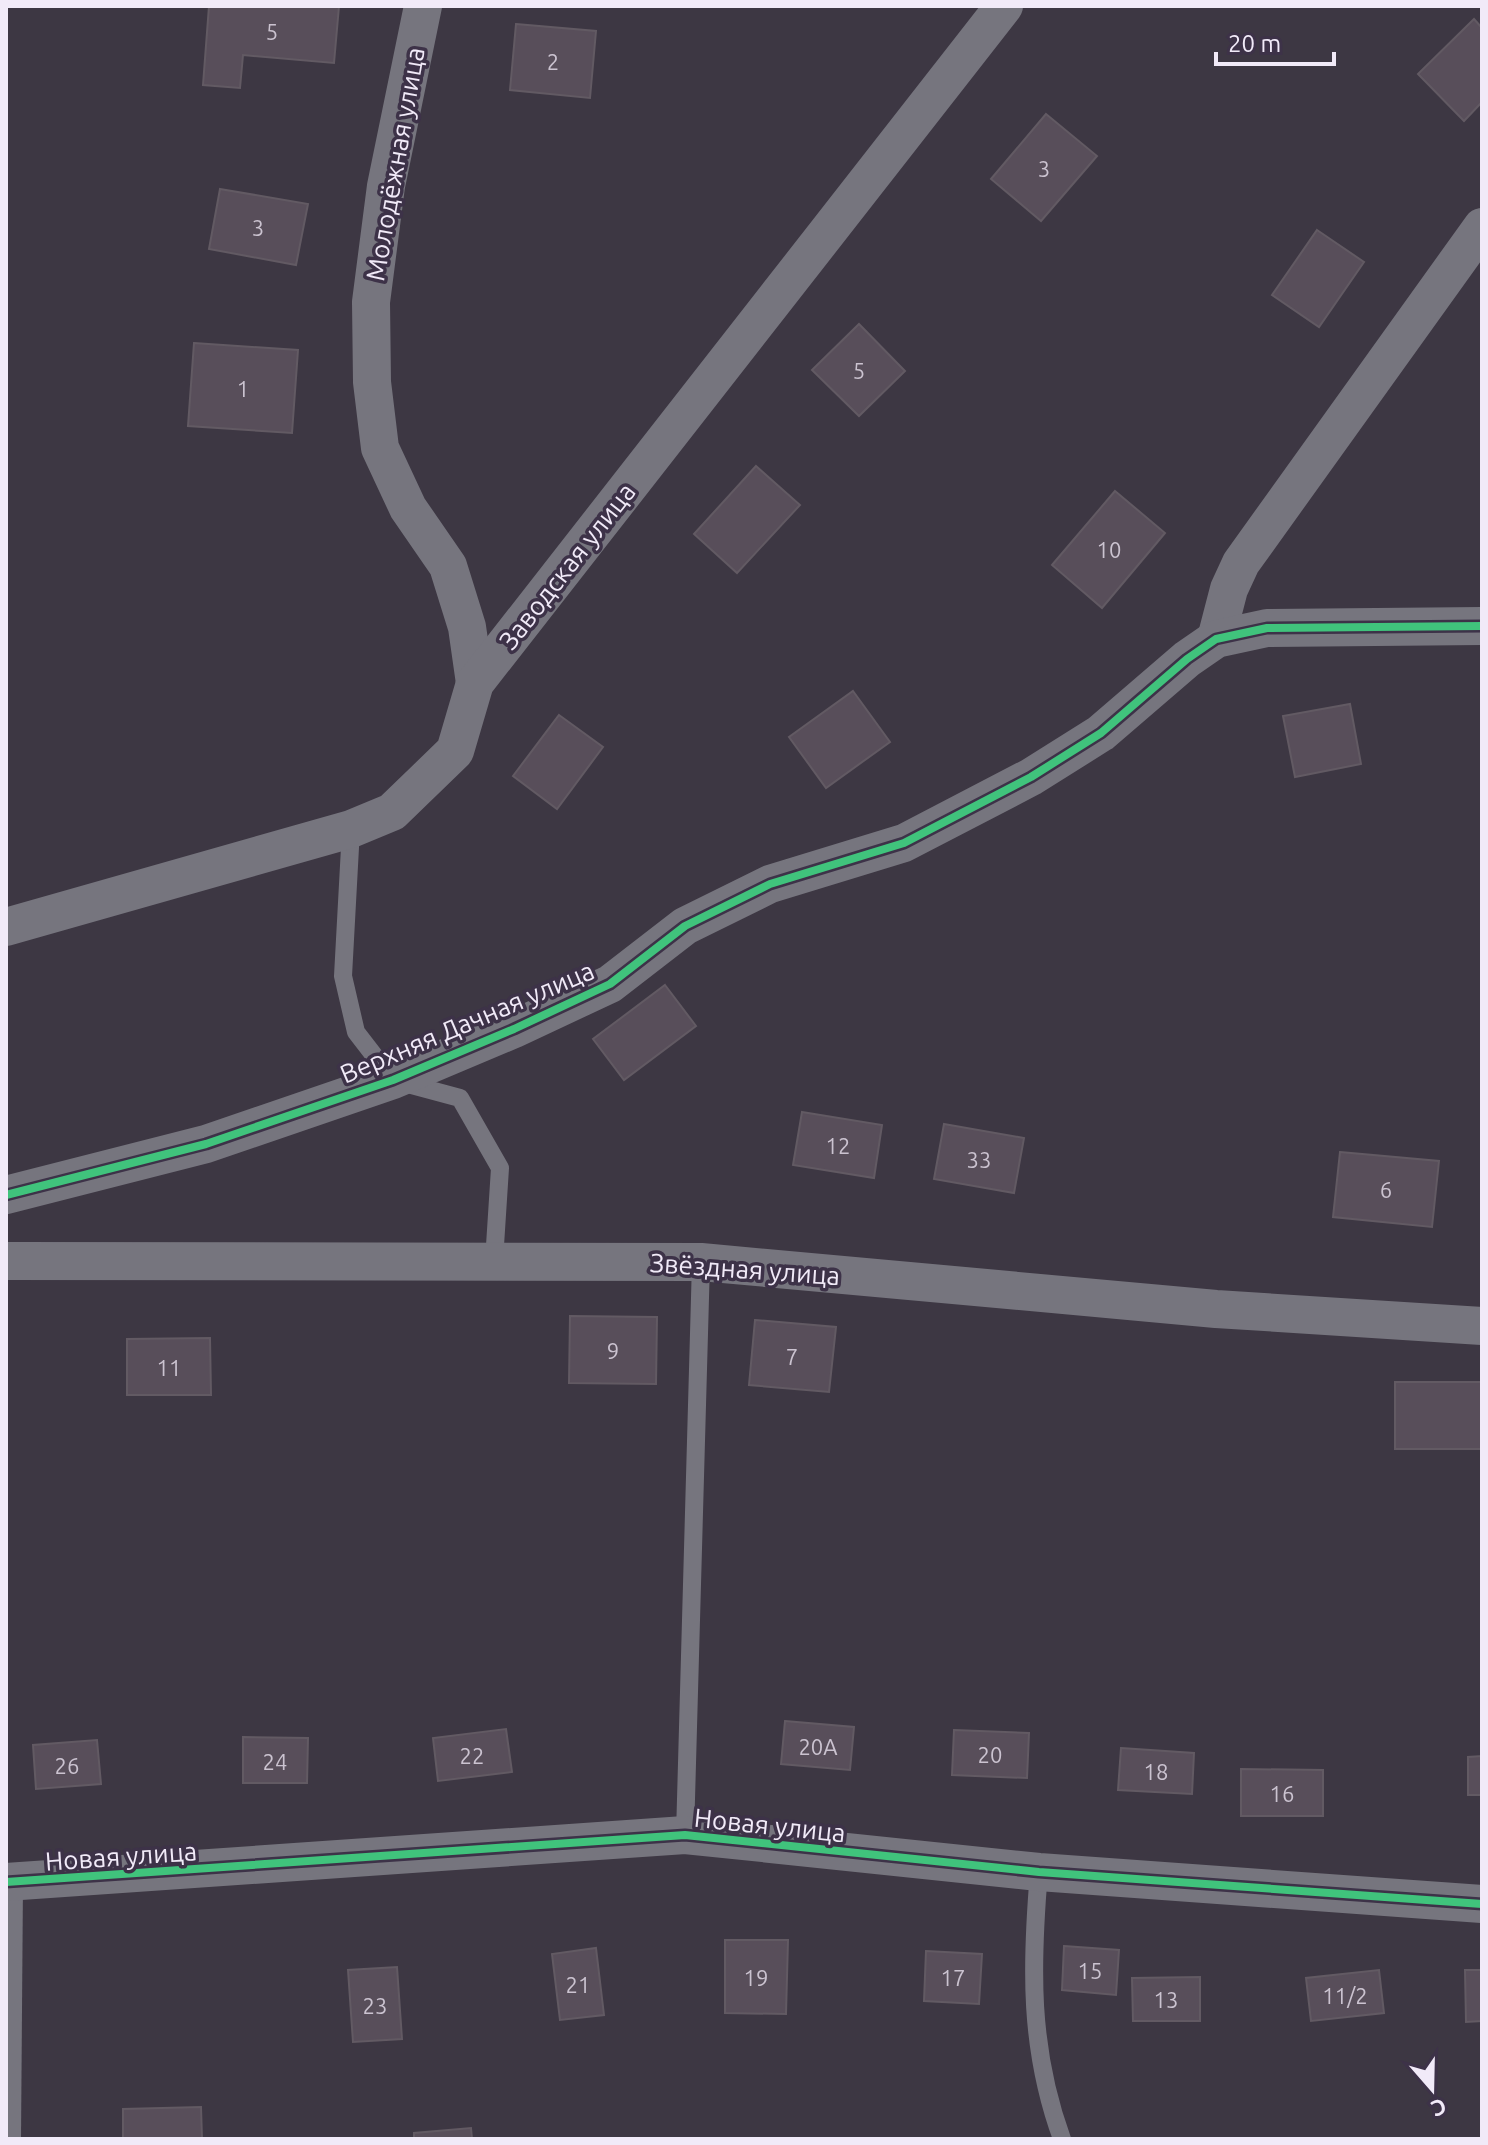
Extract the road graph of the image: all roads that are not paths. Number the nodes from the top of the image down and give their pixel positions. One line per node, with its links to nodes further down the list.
1 (423, 6): 6 (street, Молодёжная улица)
2 (1004, 6): 6 (street, Заводская улица)
3 (1482, 227): 5 (street)
4 (1482, 626): 5 (street, Верхняя Дачная улица)
5 (1216, 639): 9 (street, Верхняя Дачная улица)
6 (475, 683): 7 (street, Заводская улица)
7 (351, 829): 8 (street, Заводская улица); 9 (lane)
8 (6, 927)
9 (393, 1080): 10 (street, Верхняя Дачная улица); 12 (lane)
10 (6, 1195)
11 (6, 1261): 12 (street, Звёздная улица)
12 (494, 1261): 13 (street, Звёздная улица)
13 (701, 1262): 14 (street, Звёздная улица); 15 (lane)
14 (1482, 1326)
15 (685, 1835): 16 (street, Новая улица); 17 (street, Новая улица)
16 (1039, 1872): 18 (street, Новая улица); 20 (lane)
17 (10, 1883): 19 (lane)
18 (1482, 1904)
19 (12, 2139)
20 (1062, 2139)

